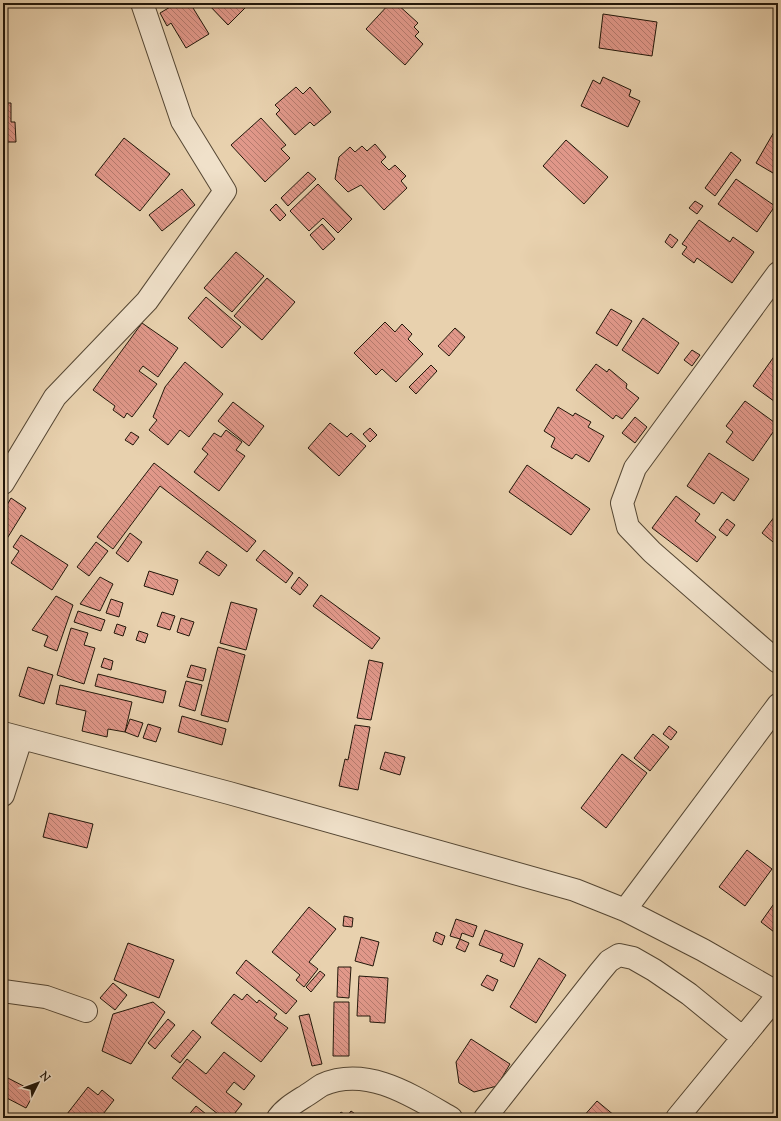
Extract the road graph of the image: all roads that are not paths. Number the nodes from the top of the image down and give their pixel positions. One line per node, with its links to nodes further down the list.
1 (142, 3): 3 (street)
2 (778, 273): 4 (street)
3 (3, 483)
4 (778, 662)
5 (778, 705): 8 (street)
6 (12, 736): 7 (street); 8 (street)
7 (3, 795)
8 (625, 910): 10 (street)
9 (3, 991): 11 (street)
10 (778, 994): 12 (street)
11 (86, 1011)
12 (743, 1038): 15 (street); 16 (street)
13 (278, 1118): 14 (street)
14 (451, 1118)
15 (485, 1118)
16 (677, 1118)

